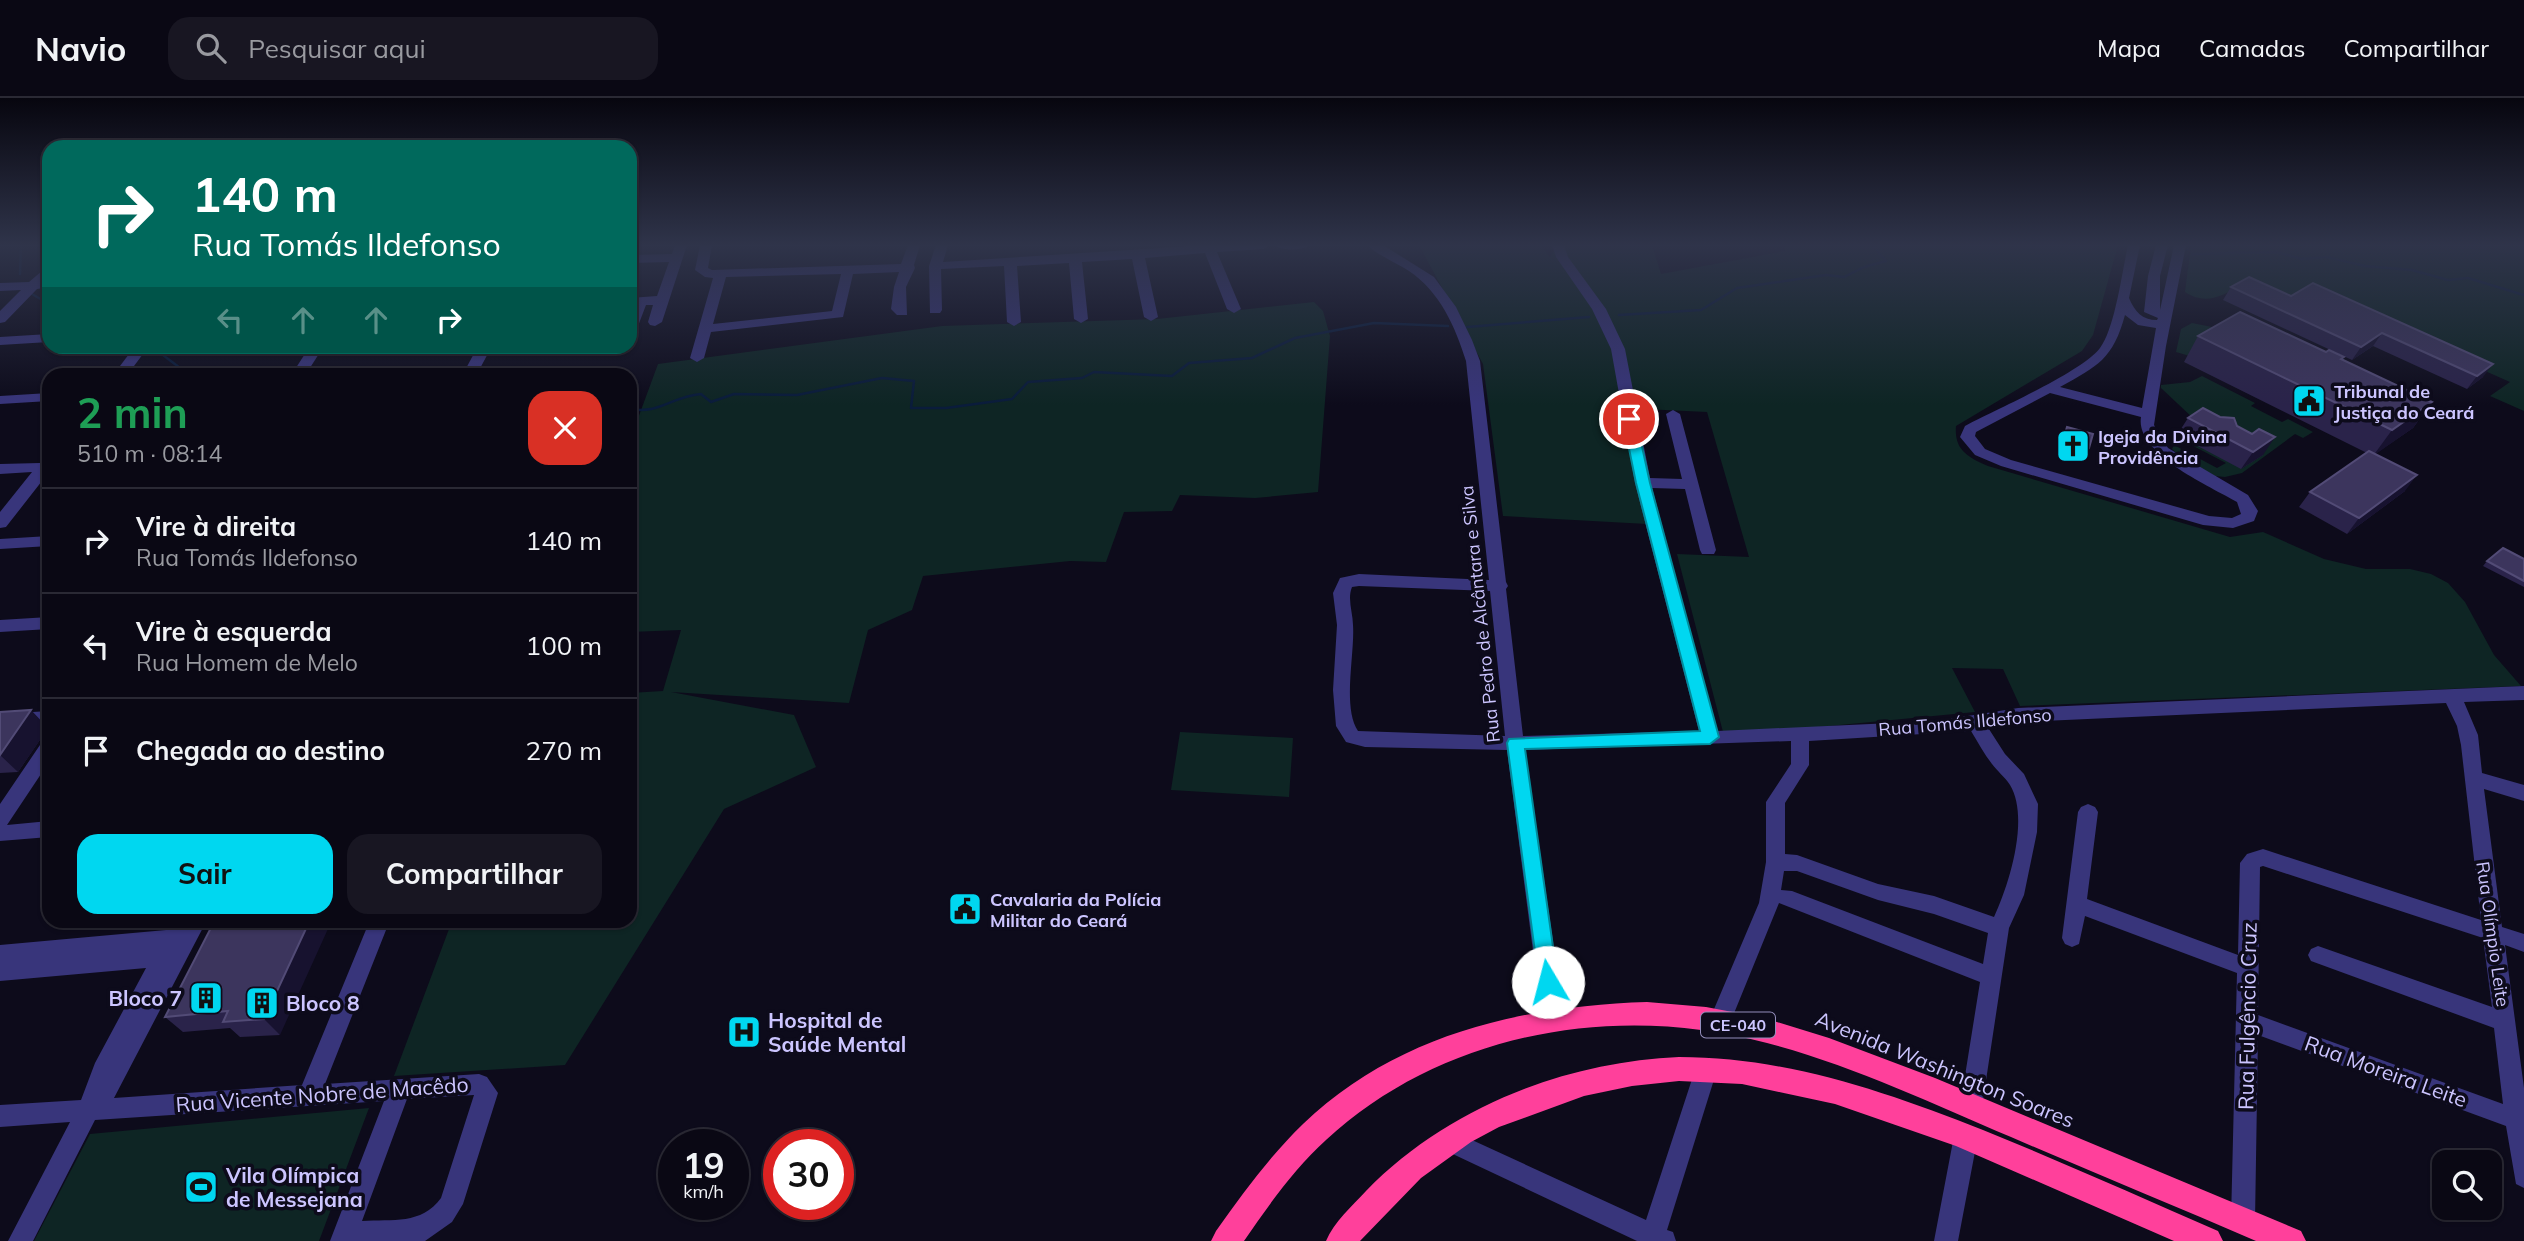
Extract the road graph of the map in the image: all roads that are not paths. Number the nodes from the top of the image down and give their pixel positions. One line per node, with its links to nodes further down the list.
1 (20, 298): 23 (street)
2 (714, 298): 27 (street)
3 (841, 298): 27 (street)
4 (899, 298): 20 (street)
5 (935, 298): 19 (street)
6 (1012, 298): 26 (street)
7 (1079, 298): 24 (street)
8 (1147, 298): 22 (street)
9 (1229, 298): 18 (street)
10 (1443, 298): 50 (street, Rua Pedro de Alcântara e Silva)
11 (1591, 298): 43 (street)
12 (2121, 298): 28 (street)
13 (2123, 298): 21 (street)
14 (2154, 298): 21 (street)
15 (2160, 298): 21 (street)
16 (661, 300): 17 (street); 25 (street)
17 (637, 302)
18 (1234, 309)
19 (935, 310)
20 (902, 313)
21 (2153, 315): 31 (street)
22 (1151, 317)
23 (0, 319)
24 (1081, 319)
25 (654, 323)
26 (1014, 323)
27 (705, 329): 33 (street)
28 (2112, 335): 31 (street); 35 (street)
29 (42, 338): 30 (street)
30 (0, 341)
31 (2159, 346): 39 (street)
32 (137, 354): 34 (street)
33 (697, 358)
34 (126, 368)
35 (2047, 388): 39 (street); 39 (street)
36 (42, 397): 37 (street)
37 (0, 400)
38 (1672, 414): 44 (street)
39 (2148, 414)
40 (42, 465): 41 (street)
41 (0, 469)
42 (42, 470): 45 (street)
43 (1643, 483): 44 (street); 59 (street)
44 (1690, 484): 49 (street)
45 (6, 508): 46 (street)
46 (0, 523)
47 (42, 541): 48 (street)
48 (0, 544)
49 (1707, 550)
50 (1500, 586): 60 (street, Rua Pedro de Alcântara e Silva); 60 (street, Rua Tomás Ildefonso)
51 (42, 623): 52 (street)
52 (0, 626)
53 (2524, 693): 54 (street, Rua Tomás Ildefonso)
54 (2451, 696): 57 (street, Rua Tomás Ildefonso); 62 (street, Rua Olímpio Leite)
55 (42, 718): 56 (street)
56 (0, 721)
57 (1976, 724): 58 (street, Rua Tomás Ildefonso); 72 (street)
58 (1800, 733): 59 (street, Rua Tomás Ildefonso); 68 (street)
59 (1710, 737): 60 (street, Rua Tomás Ildefonso)
60 (1515, 743): 84 (street, Rua Pedro de Alcântara e Silva)
61 (42, 757): 65 (street)
62 (2473, 778): 63 (street); 73 (street, Rua Olímpio Leite)
63 (2524, 793)
64 (2088, 811): 70 (street)
65 (0, 819)
66 (42, 829): 67 (street)
67 (0, 832)
68 (1776, 862): 72 (street); 85 (street)
69 (1784, 897): 83 (street)
70 (2076, 904): 74 (street); 80 (street)
71 (377, 928): 90 (street)
72 (1999, 928): 83 (street)
73 (2492, 932): 76 (street); 80 (street, Rua Fulgêncio Cruz); 87 (street, Rua Olímpio Leite)
74 (2072, 938)
75 (180, 939): 77 (street); 81 (street); 92 (street)
76 (2524, 943)
77 (36, 952): 78 (street); 81 (street)
78 (0, 954)
79 (2318, 955): 87 (street)
80 (2249, 968): 86 (street, Rua Fulgêncio Cruz)
81 (24, 971): 82 (street)
82 (0, 972)
83 (1992, 977): 91 (street)
84 (1557, 1019): 85 (highway, Avenida Washington Soares / CE-040); 101 (highway, Avenida Washington Soares / CE-040)
85 (1720, 1021): 91 (highway, Avenida Washington Soares / CE-040)
86 (2247, 1021): 94 (street, Rua Moreira Leite); 98 (street, Rua Fulgêncio Cruz)
87 (2505, 1022): 94 (street, Rua Olímpio Leite)
88 (1706, 1070): 95 (highway); 96 (highway); 100 (street)
89 (399, 1090): 90 (street, Rua Vicente Nobre de Macêdo); 99 (street); 99 (street, Rua Vicente Nobre de Macêdo)
90 (309, 1096): 92 (street, Rua Vicente Nobre de Macêdo)
91 (1971, 1107): 98 (highway, Avenida Washington Soares / CE-040)
92 (88, 1110): 93 (street, Rua Vicente Nobre de Macêdo); 102 (street)
93 (0, 1116)
94 (2521, 1120): 97 (street, Rua Olímpio Leite)
95 (1966, 1136): 104 (street); 105 (highway)
96 (1448, 1140): 100 (street); 103 (highway)
97 (2524, 1176)
98 (2243, 1221): 106 (highway, Avenida Washington Soares / CE-040)
99 (344, 1237)
100 (1656, 1239)
101 (1227, 1240)
102 (20, 1241)
103 (1341, 1241)
104 (1946, 1241)
105 (2208, 1241)
106 (2291, 1241)

